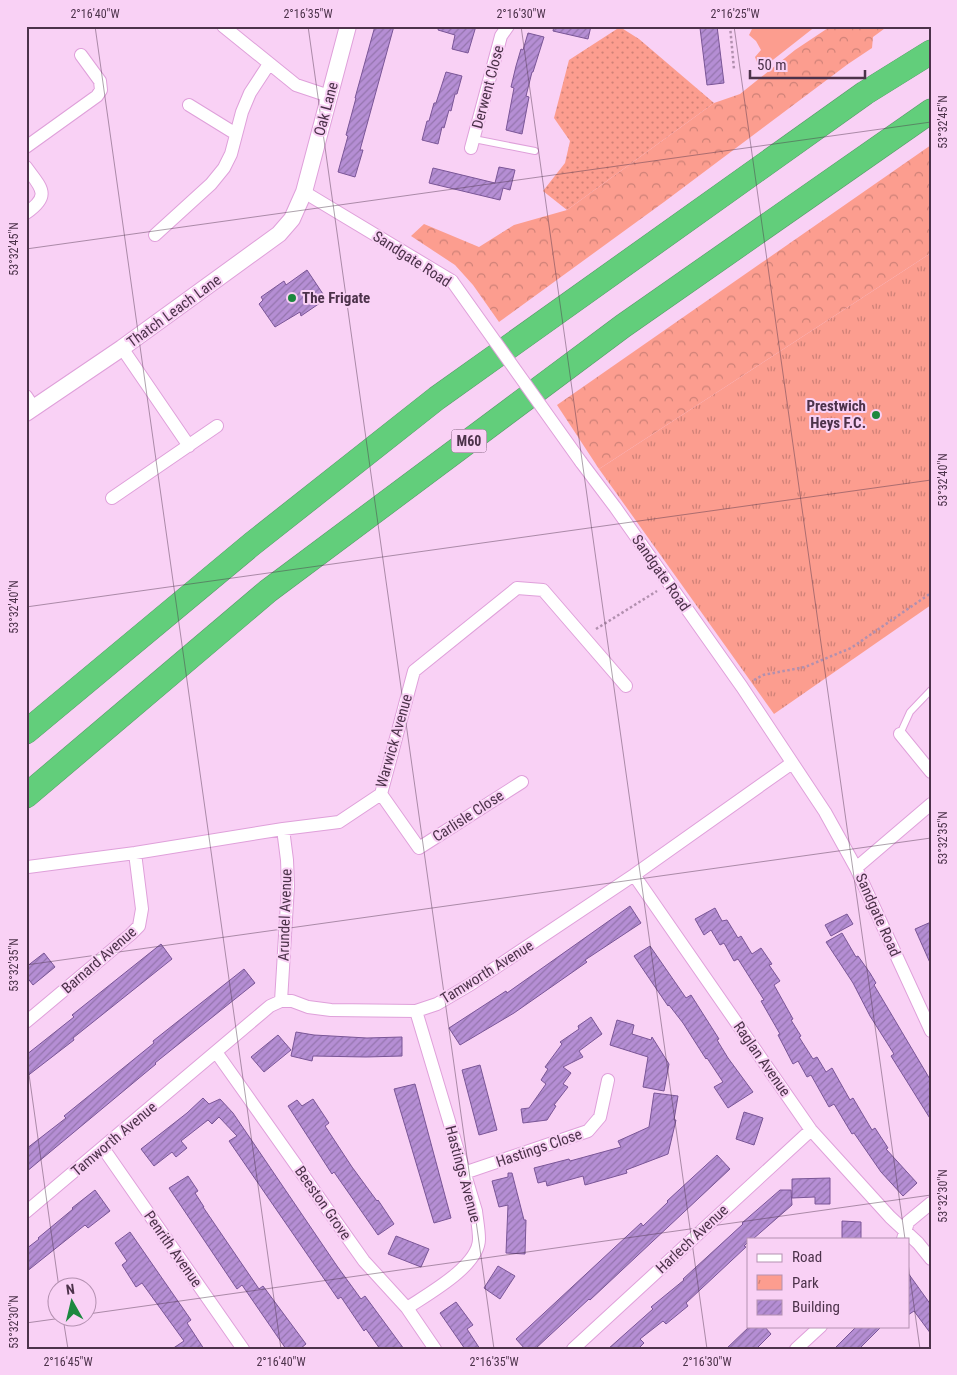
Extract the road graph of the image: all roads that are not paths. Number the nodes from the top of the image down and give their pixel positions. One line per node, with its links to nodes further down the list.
1 (223, 26): 7 (street)
2 (348, 26): 9 (street, Oak Lane)
3 (508, 26): 13 (street, Derwent Close)
4 (931, 45): 8 (highway)
5 (931, 52): 8 (highway)
6 (81, 55): 14 (street)
7 (269, 64): 9 (street); 12 (street)
8 (910, 65): 27 (highway)
9 (329, 96): 17 (street, Oak Lane)
10 (189, 105): 12 (street)
11 (931, 111): 33 (highway, M60)
12 (236, 134): 19 (street)
13 (472, 144): 15 (lane)
14 (26, 147)
15 (535, 151)
16 (26, 167): 18 (street)
17 (304, 192): 20 (street, Thatch Leach Lane); 29 (street, Sandgate Road, bridge)
18 (26, 213)
19 (155, 235)
20 (122, 348): 21 (street, Thatch Leach Lane); 23 (street)
21 (29, 406)
22 (217, 426): 23 (street)
23 (189, 446): 24 (street)
24 (112, 498)
25 (626, 686): 32 (street, Warwick Avenue)
26 (931, 690): 28 (lane)
27 (26, 732)
28 (900, 734): 30 (street)
29 (792, 763): 38 (street, Sandgate Road); 39 (street, Tamworth Avenue)
30 (931, 772)
31 (522, 782): 32 (street, Carlisle Close)
32 (381, 794): 35 (street, Warwick Avenue)
33 (26, 796)
34 (931, 804): 38 (street)
35 (282, 829): 36 (street, Warwick Avenue); 40 (street, Arundel Avenue)
36 (135, 853): 37 (street, Warwick Avenue); 42 (street, Barnard Avenue)
37 (28, 867)
38 (856, 868): 43 (street, Sandgate Road)
39 (634, 875): 41 (street, Tamworth Avenue); 46 (street, Raglan Avenue)
40 (281, 1001): 41 (street, Tamworth Avenue); 44 (street, Tamworth Avenue)
41 (416, 1011): 48 (street, Hastings Avenue)
42 (26, 1022)
43 (929, 1023)
44 (216, 1052): 47 (street, Tamworth Avenue); 54 (street, Beeston Grove)
45 (608, 1080): 48 (street, Hastings Close)
46 (811, 1130): 51 (street, Raglan Avenue); 58 (street, Harlech Avenue)
47 (103, 1148): 50 (street, Tamworth Avenue); 56 (street, Penrith Avenue)
48 (464, 1172): 54 (street, Hastings Avenue)
49 (931, 1202): 51 (street)
50 (26, 1212)
51 (904, 1236)
52 (910, 1239): 53 (street, Raglan Avenue)
53 (931, 1260)
54 (407, 1308): 57 (street, Beeston Grove)
55 (819, 1328): 59 (street)
56 (243, 1349)
57 (435, 1349)
58 (573, 1349)
59 (796, 1349)

